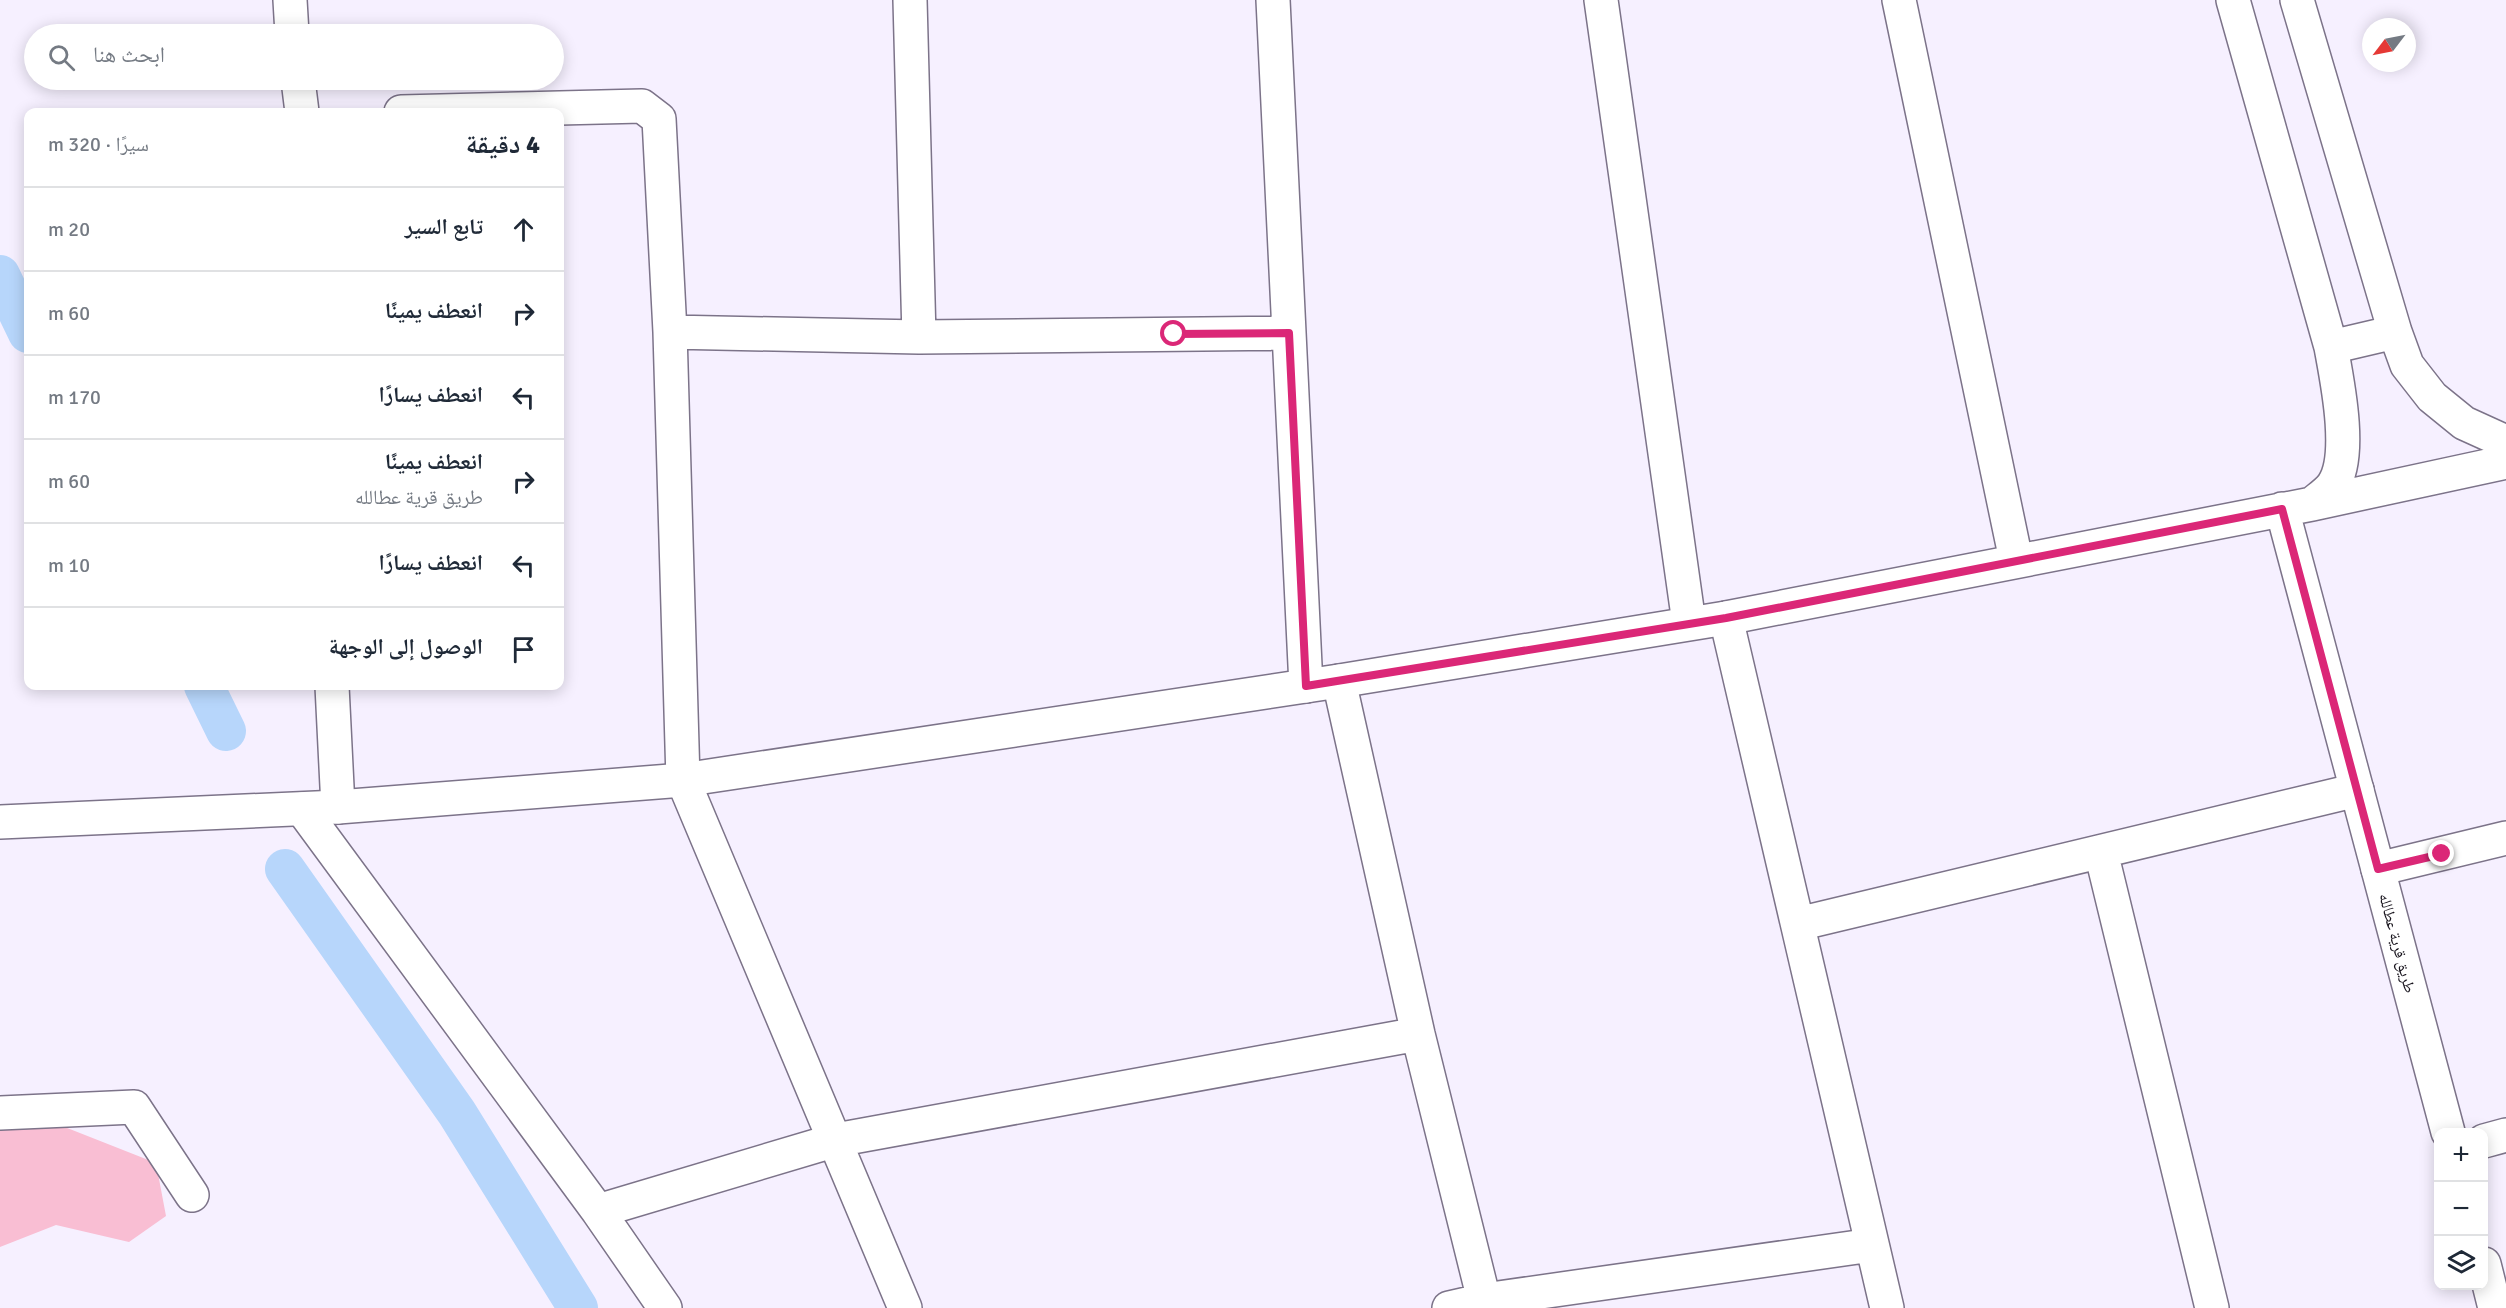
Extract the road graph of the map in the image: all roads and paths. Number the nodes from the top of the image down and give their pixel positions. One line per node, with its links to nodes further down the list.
1 (290, 0): 8 (street)
2 (910, 0): 15 (street)
3 (1273, 0): 14 (street)
4 (1601, 0): 22 (street)
5 (1899, 0): 20 (street)
6 (2233, 0): 16 (street)
7 (2297, 0): 13 (street)
8 (291, 24)
9 (299, 90): 10 (street)
10 (302, 108)
11 (562, 108): 12 (street)
12 (670, 332): 15 (street); 26 (street)
13 (2395, 332): 16 (street); 17 (street)
14 (1289, 333): 15 (street); 24 (street)
15 (919, 337)
16 (2331, 347): 19 (street)
17 (2506, 442)
18 (2506, 462): 19 (street)
19 (2297, 506): 20 (street); 27 (street, طريق قرية عطالله)
20 (2016, 560): 21 (street)
21 (1726, 618): 22 (street); 34 (street)
22 (1689, 623): 23 (street)
23 (1339, 681): 24 (street); 35 (street)
24 (1306, 686): 26 (street)
25 (332, 690): 28 (street)
26 (683, 780): 28 (street); 39 (street)
27 (2357, 790): 32 (street); 33 (street, طريق قرية عطالله)
28 (338, 807): 29 (street)
29 (302, 809): 30 (street); 42 (street)
30 (0, 822)
31 (2506, 838): 33 (street)
32 (2101, 852): 34 (street); 50 (street)
33 (2378, 869): 37 (street, طريق قرية عطالله)
34 (1798, 924): 43 (street)
35 (1418, 1034): 39 (street); 45 (street)
36 (0, 1113): 41 (street)
37 (2447, 1128)
38 (2506, 1135): 40 (street)
39 (836, 1140): 42 (street); 47 (street)
40 (2488, 1140)
41 (192, 1195)
42 (598, 1211): 46 (street)
43 (1872, 1245): 45 (street); 49 (street)
44 (2488, 1280): 51 (street)
45 (1484, 1300): 48 (street)
46 (665, 1308)
47 (905, 1308)
48 (1449, 1308)
49 (1887, 1308)
50 (2212, 1308)
51 (2495, 1308)

